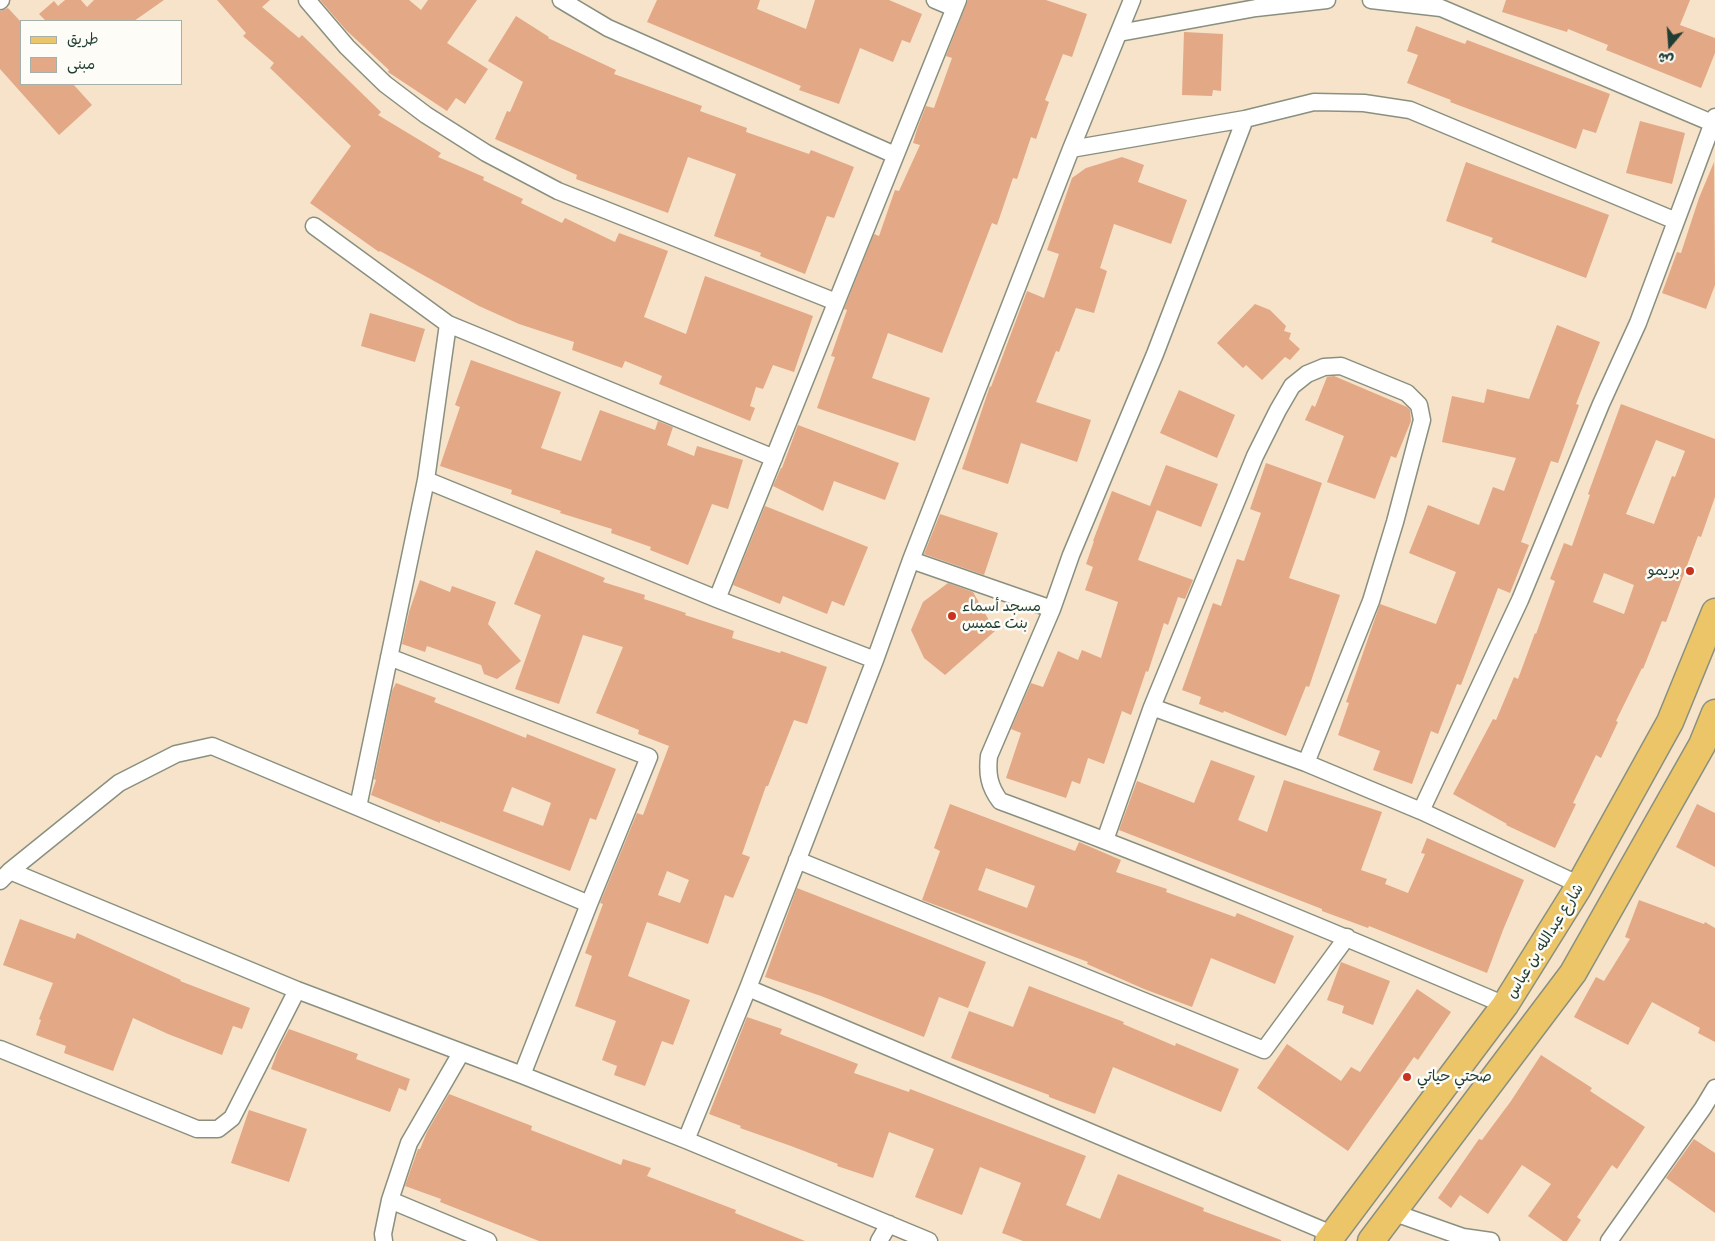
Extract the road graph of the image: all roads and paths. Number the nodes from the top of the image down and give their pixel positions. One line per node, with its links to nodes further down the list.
1 (307, 0): 15 (street)
2 (561, 0): 12 (street)
3 (935, 0): 7 (street)
4 (1132, 0): 8 (street)
5 (1327, 0): 8 (street)
6 (1371, 0): 10 (street)
7 (956, 4): 12 (street)
8 (1118, 33): 11 (street)
9 (1244, 119): 11 (street); 13 (street); 21 (street)
10 (1714, 120): 13 (street)
11 (1072, 149): 19 (street)
12 (895, 155): 15 (street)
13 (1676, 221): 29 (street)
14 (314, 226): 16 (street)
15 (836, 302): 17 (street)
16 (448, 324): 17 (street); 18 (street)
17 (774, 458): 20 (street)
18 (426, 480): 20 (street); 23 (street)
19 (911, 560): 21 (street); 24 (street)
20 (717, 598): 24 (street)
21 (1052, 608): 30 (street)
22 (1715, 612): 33 (main road, شارع عبدالله بن عباس)
23 (389, 657): 28 (street); 34 (street)
24 (875, 660): 31 (street)
25 (1152, 707): 27 (street); 27 (street); 30 (street)
26 (1715, 713): 45 (main road)
27 (1306, 763): 29 (street)
28 (358, 807): 32 (street); 34 (street)
29 (1421, 811): 33 (street)
30 (1105, 840): 35 (street)
31 (797, 860): 35 (street); 36 (street)
32 (5, 876): 37 (street)
33 (1580, 885): 38 (main road, شارع عبدالله بن عباس)
34 (589, 904): 41 (street)
35 (1347, 937): 38 (street)
36 (748, 988): 43 (street); 47 (street)
37 (297, 990): 39 (street); 40 (street)
38 (1506, 1005): 47 (main road, شارع عبدالله بن عباس)
39 (0, 1049)
40 (461, 1053): 41 (street); 44 (street)
41 (522, 1075): 43 (street)
42 (1715, 1088): 54 (street)
43 (686, 1140): 46 (street)
44 (390, 1200): 48 (street); 49 (street)
45 (1392, 1212): 52 (main road); 53 (street)
46 (889, 1224): 50 (street); 51 (street)
47 (1330, 1238)
48 (384, 1241)
49 (488, 1241)
50 (879, 1241)
51 (929, 1241)
52 (1371, 1241)
53 (1491, 1241)
54 (1609, 1241)

